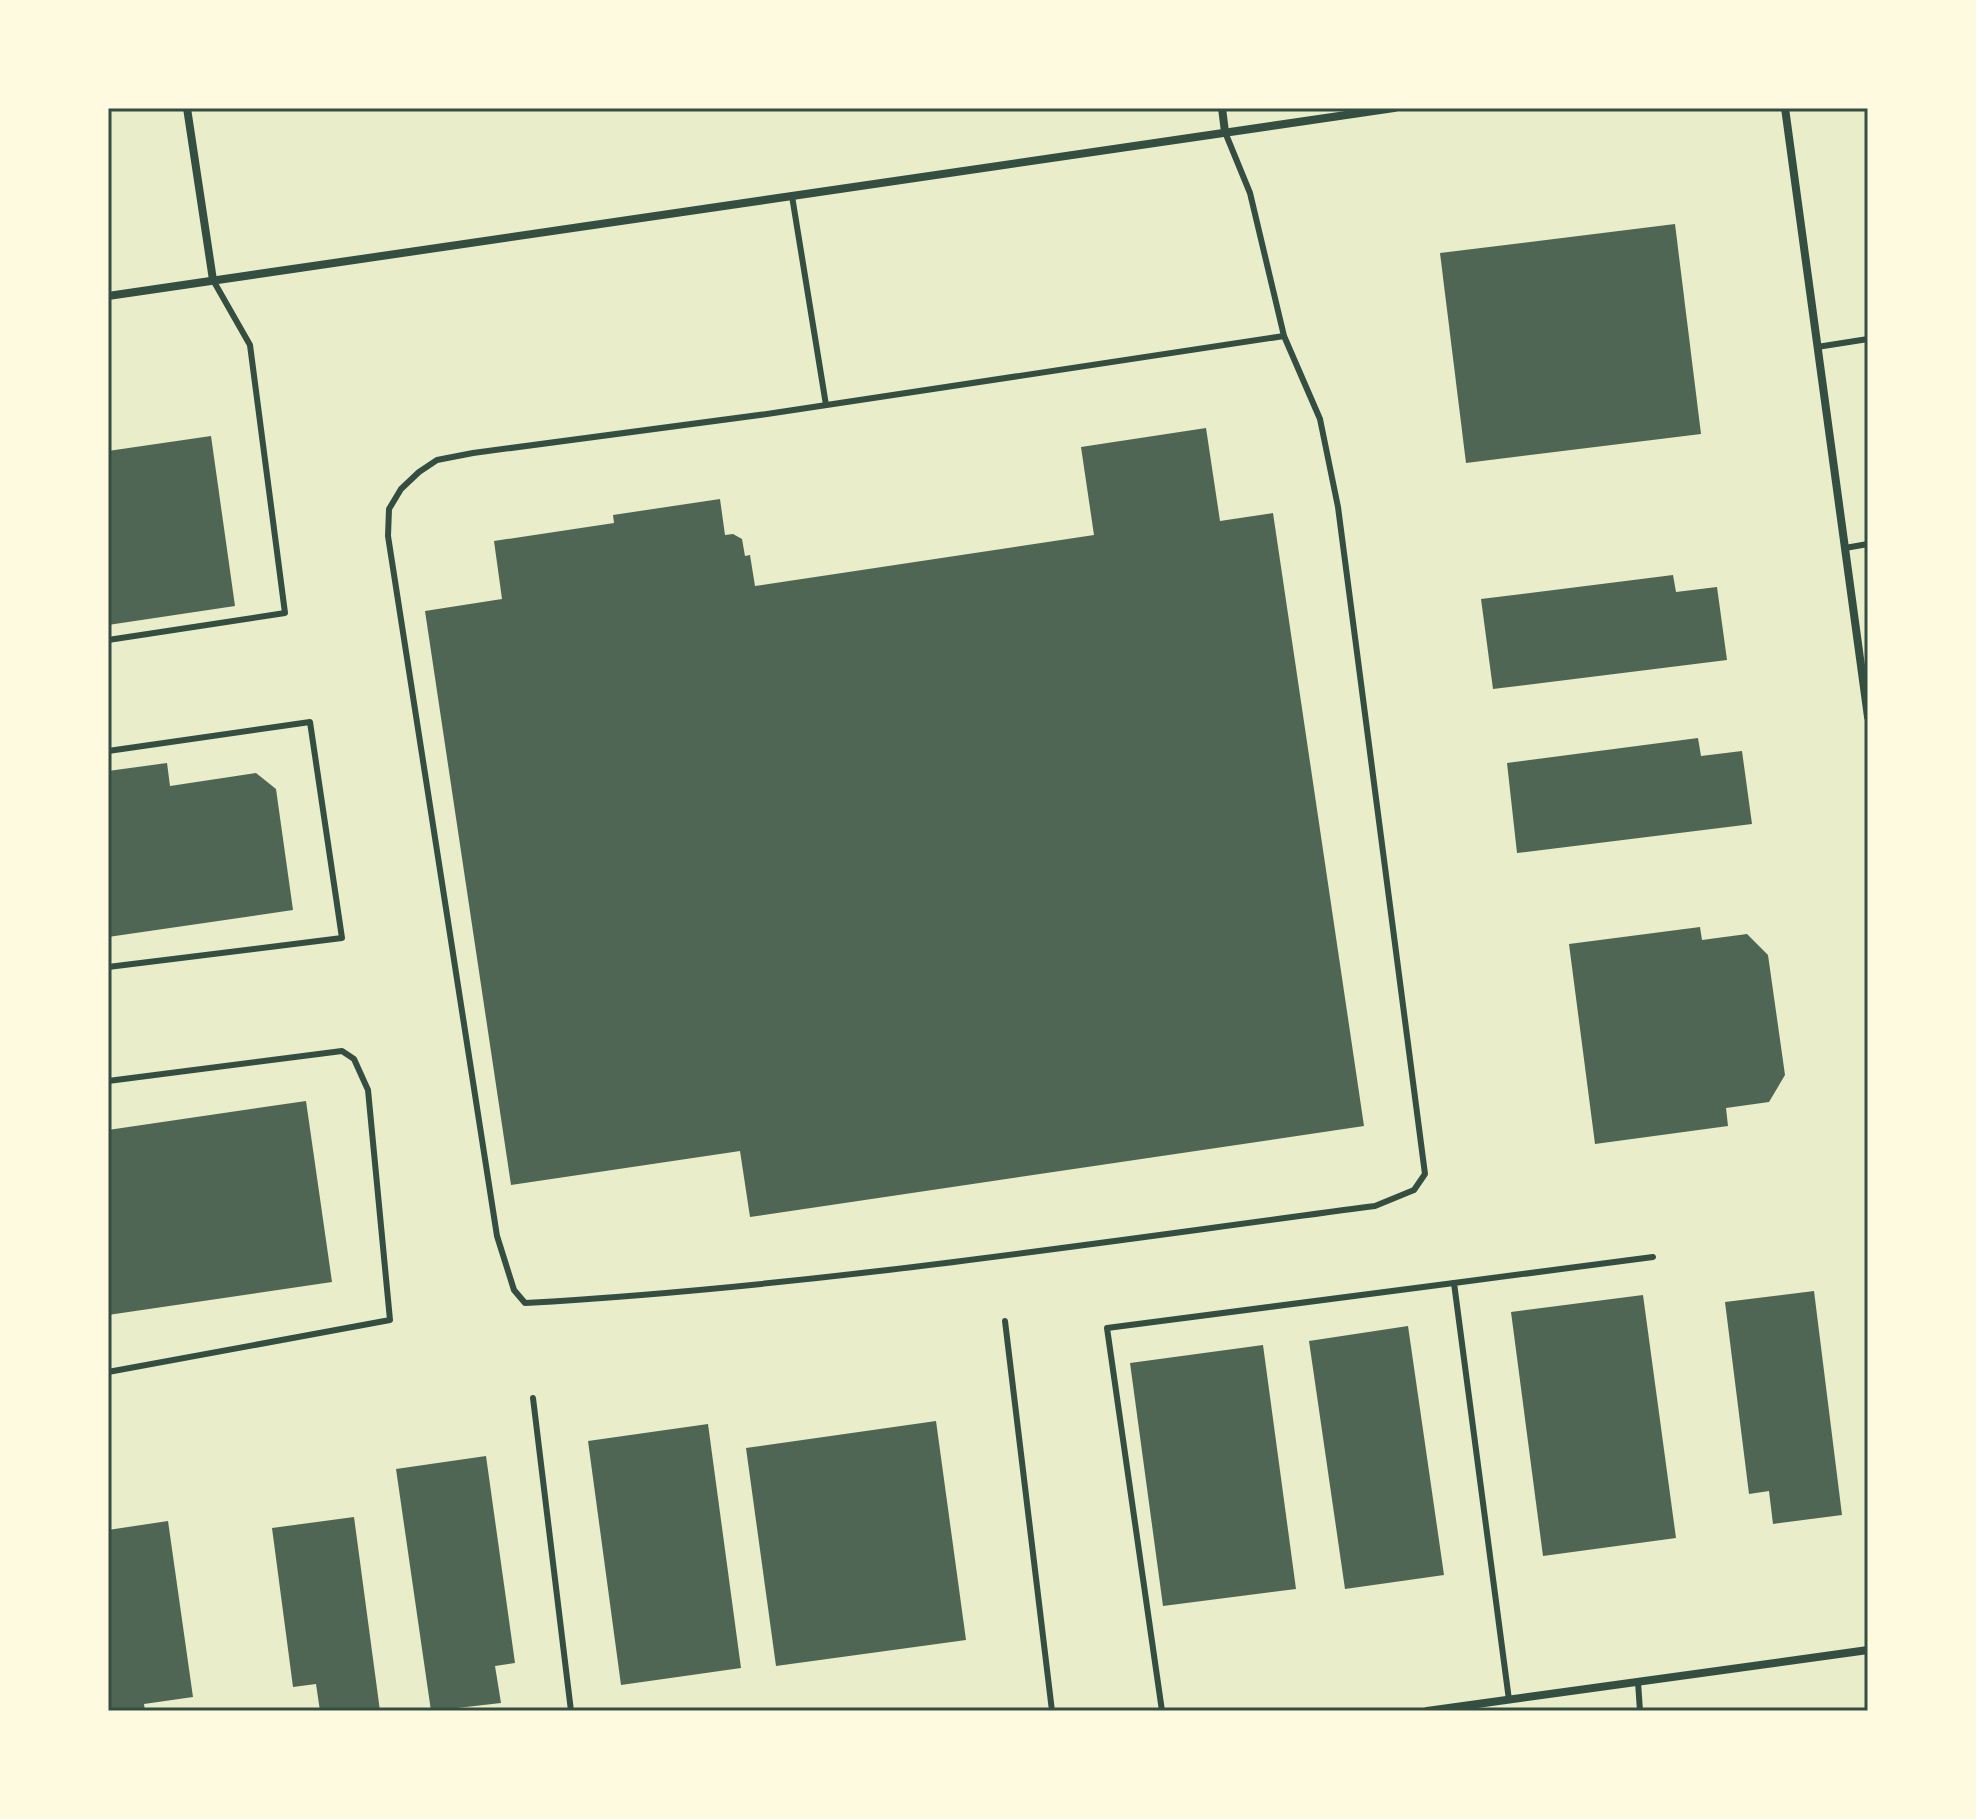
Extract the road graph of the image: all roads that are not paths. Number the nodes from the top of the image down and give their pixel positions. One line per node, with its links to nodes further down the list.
1 (187, 108): 7 (street)
2 (1222, 108): 5 (street)
3 (1394, 108): 5 (street)
4 (1785, 108): 11 (street)
5 (1225, 132): 6 (street); 9 (lane)
6 (792, 196): 7 (street); 12 (lane)
7 (213, 280): 8 (street); 15 (lane)
8 (108, 296)
9 (1284, 336): 12 (lane); 12 (lane)
10 (1868, 339): 11 (lane)
11 (1817, 347): 14 (street)
12 (826, 405)
13 (1868, 544): 14 (lane)
14 (1845, 548): 16 (street)
15 (108, 640)
16 (1868, 717)
17 (108, 751): 18 (lane)
18 (108, 967)
19 (108, 1081): 23 (lane)
20 (1653, 1257): 21 (lane)
21 (1454, 1283): 27 (lane); 30 (lane)
22 (1005, 1321): 29 (lane)
23 (108, 1372)
24 (533, 1398): 28 (lane)
25 (1868, 1650): 26 (street)
26 (1638, 1682): 27 (street); 32 (lane)
27 (1509, 1700): 31 (street)
28 (571, 1711)
29 (1052, 1711)
30 (1162, 1711)
31 (1427, 1711)
32 (1640, 1711)

